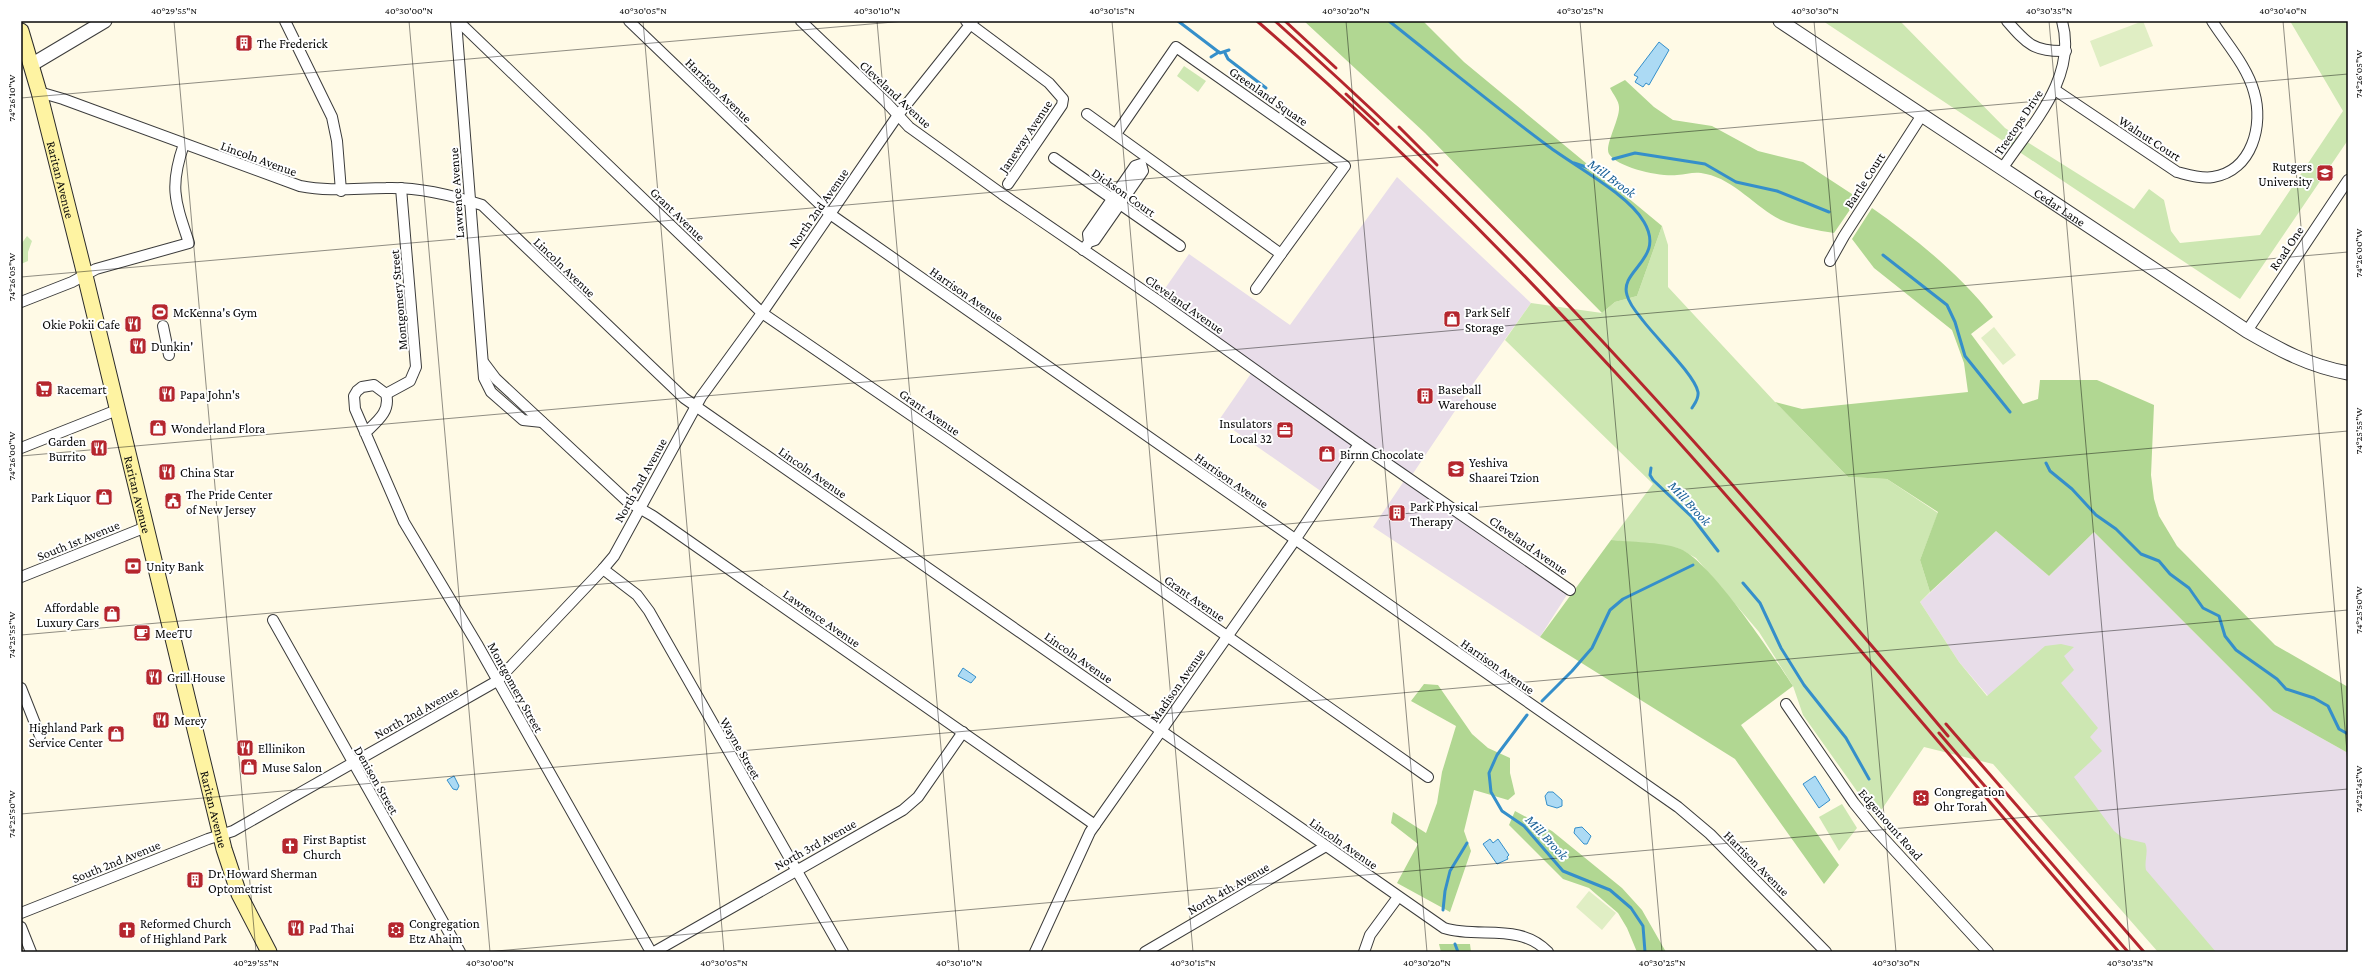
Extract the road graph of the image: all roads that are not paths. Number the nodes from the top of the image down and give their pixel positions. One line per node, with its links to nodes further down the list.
1 (105, 21): 13 (street)
2 (285, 21): 27 (street)
3 (457, 21): 28 (street, Lawrence Avenue); 38 (street, Grant Avenue)
4 (629, 21): 30 (street, Harrison Avenue)
5 (801, 21): 17 (street, Cleveland Avenue)
6 (1780, 21): 18 (street, Cedar Lane)
7 (2007, 21): 12 (street)
8 (2062, 21): 12 (street)
9 (2212, 21): 14 (street, Walnut Court)
10 (970, 22): 17 (street, North 2nd Avenue); 25 (street, Janeway Avenue)
11 (21, 31): 13 (main road, Raritan Avenue)
12 (2066, 51): 14 (street)
13 (31, 65): 15 (main road, Raritan Avenue)
14 (2055, 90): 23 (street, Treetops Drive)
15 (39, 92): 20 (street, Lincoln Avenue); 35 (main road, Raritan Avenue)
16 (1086, 114): 19 (street)
17 (898, 115): 30 (street, North 2nd Avenue); 31 (street, Cleveland Avenue)
18 (1922, 115): 23 (street, Cedar Lane); 34 (street, Bartle Court)
19 (1116, 134): 22 (street); 33 (street, Greenland Square)
20 (184, 144): 27 (street, Lincoln Avenue); 35 (street)
21 (1054, 158): 29 (street, Dickson Court)
22 (1143, 161): 29 (street); 33 (street)
23 (2002, 169): 40 (street, Cedar Lane)
24 (2348, 180): 40 (street, Road One)
25 (1008, 184)
26 (401, 188): 27 (street, Lincoln Avenue); 28 (street, Lincoln Avenue); 43 (street, Montgomery Street)
27 (341, 191)
28 (469, 200): 44 (street, Lincoln Avenue); 49 (street, Lawrence Avenue)
29 (1115, 202): 31 (street); 32 (street, Dickson Court)
30 (830, 214): 38 (street, North 2nd Avenue); 51 (street, Harrison Avenue)
31 (1086, 246): 47 (street, Cleveland Avenue)
32 (1180, 246)
33 (1281, 254): 36 (street, Greenland Square)
34 (1830, 261)
35 (85, 275): 37 (street); 45 (main road, Raritan Avenue)
36 (1256, 289)
37 (21, 302)
38 (762, 313): 44 (street, North 2nd Avenue); 56 (street, Grant Avenue)
39 (163, 326): 41 (street)
40 (2247, 331): 42 (street, Cedar Lane)
41 (170, 355)
42 (2348, 373)
43 (386, 394): 46 (street); 46 (street, Montgomery Street)
44 (696, 406): 49 (street, North 2nd Avenue); 60 (street, Lincoln Avenue)
45 (117, 410): 48 (street); 50 (main road, Raritan Avenue)
46 (365, 433): 57 (street, Montgomery Street)
47 (1359, 444): 51 (street, Madison Avenue); 54 (street, Cleveland Avenue)
48 (21, 448)
49 (639, 509): 52 (street, North 2nd Avenue); 61 (street, Lawrence Avenue)
50 (146, 527): 53 (street, South 1st Avenue); 66 (main road, Raritan Avenue)
51 (1295, 540): 56 (street, Madison Avenue); 81 (street, Harrison Avenue)
52 (603, 569): 57 (street, North 2nd Avenue); 68 (street, Wayne Street)
53 (21, 577)
54 (1570, 590)
55 (273, 620): 63 (street, Denison Street)
56 (1228, 636): 60 (street, Madison Avenue); 64 (street, Grant Avenue)
57 (497, 681): 63 (street, North 2nd Avenue); 75 (street, Montgomery Street)
58 (21, 688): 62 (street)
59 (1786, 704): 82 (street, Edgemount Road)
60 (1162, 730): 65 (street, Madison Avenue); 67 (street, Lincoln Avenue)
61 (963, 732): 65 (street, Lawrence Avenue); 68 (street, North 3rd Avenue)
62 (40, 736)
63 (352, 762): 66 (street, North 2nd Avenue); 74 (street, Denison Street)
64 (1428, 777)
65 (1095, 825): 77 (street, Madison Avenue)
66 (221, 834): 70 (street, South 2nd Avenue); 73 (main road, Raritan Avenue)
67 (1326, 846): 69 (street, Lincoln Avenue); 78 (street, North 4th Avenue)
68 (795, 870): 75 (street, North 3rd Avenue); 76 (street, Wayne Street)
69 (1398, 897): 79 (street); 80 (street, Lincoln Avenue)
70 (21, 913)
71 (21, 927): 72 (street)
72 (31, 952)
73 (269, 952)
74 (460, 952)
75 (653, 952)
76 (843, 952)
77 (1035, 952)
78 (1145, 952)
79 (1364, 952)
80 (1548, 952)
81 (1826, 952)
82 (1988, 952)

